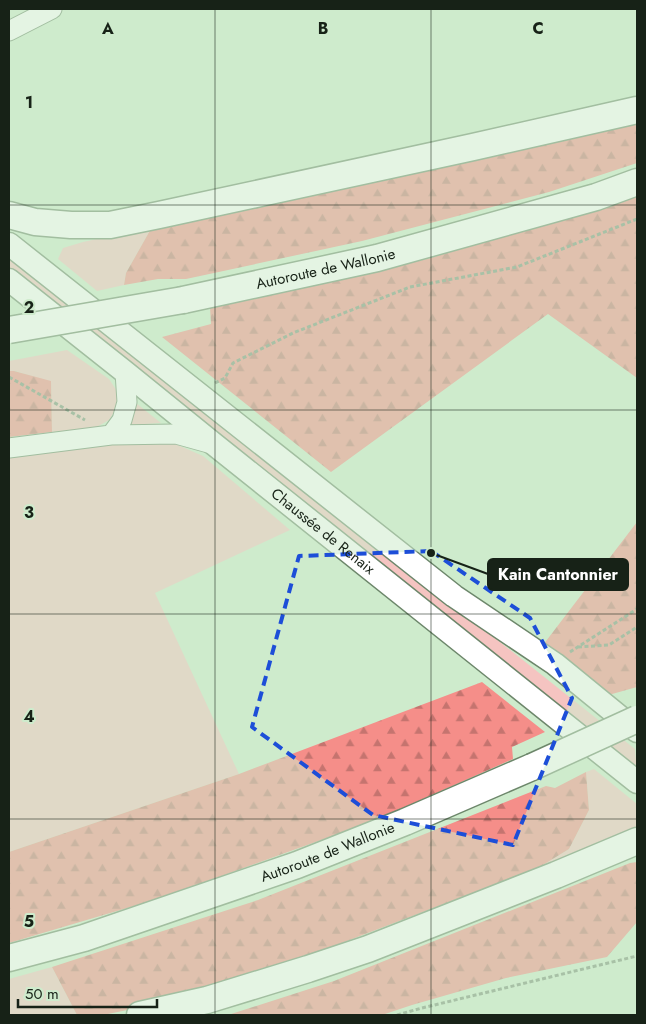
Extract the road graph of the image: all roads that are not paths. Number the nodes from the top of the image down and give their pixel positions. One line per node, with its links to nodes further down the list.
1 (52, 9): 2 (street)
2 (9, 31)
3 (637, 110): 5 (highway)
4 (637, 182): 8 (highway, Autoroute de Wallonie, bridge)
5 (9, 215)
6 (9, 244): 14 (main road, Chaussée de Renaix)
7 (9, 280): 9 (main road, Chaussée de Renaix)
8 (9, 330)
9 (125, 372): 10 (street); 11 (main road, Chaussée de Renaix)
10 (111, 435): 11 (street); 12 (street)
11 (215, 445): 15 (main road, Chaussée de Renaix)
12 (9, 448)
13 (637, 719): 17 (highway, Autoroute de Wallonie, bridge)
14 (637, 732)
15 (637, 782)
16 (637, 841): 18 (highway)
17 (9, 958)
18 (140, 1015)

